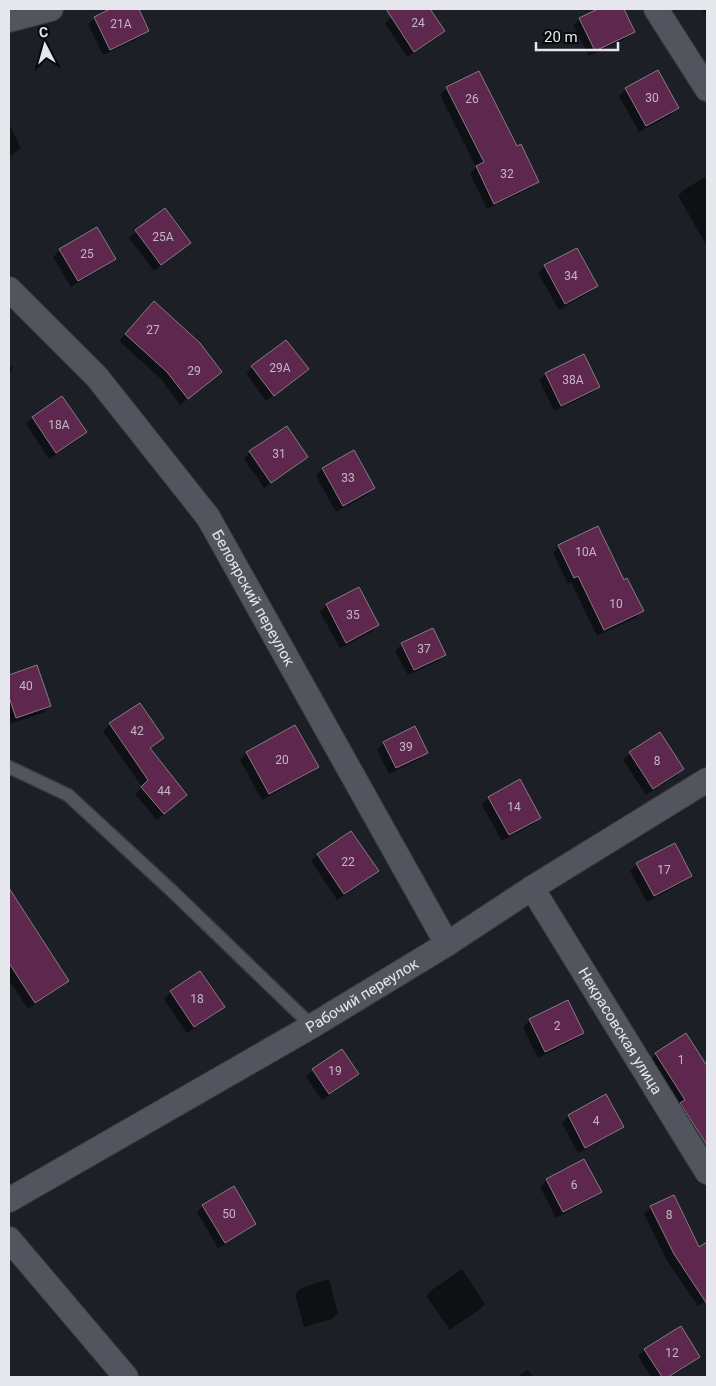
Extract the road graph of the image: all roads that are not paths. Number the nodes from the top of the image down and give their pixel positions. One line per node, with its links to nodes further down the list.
1 (51, 9): 3 (street)
2 (656, 9): 4 (street)
3 (9, 20)
4 (707, 90)
5 (9, 288): 9 (street, Белоярский переулок)
6 (9, 767): 10 (lane)
7 (707, 780): 8 (street, Рабочий переулок)
8 (532, 888): 9 (street, Рабочий переулок); 11 (street, Некрасовская улица)
9 (447, 944): 10 (street, Рабочий переулок)
10 (312, 1026): 12 (street, Рабочий переулок)
11 (707, 1172)
12 (9, 1200)
13 (9, 1239): 14 (street)
14 (126, 1377)

